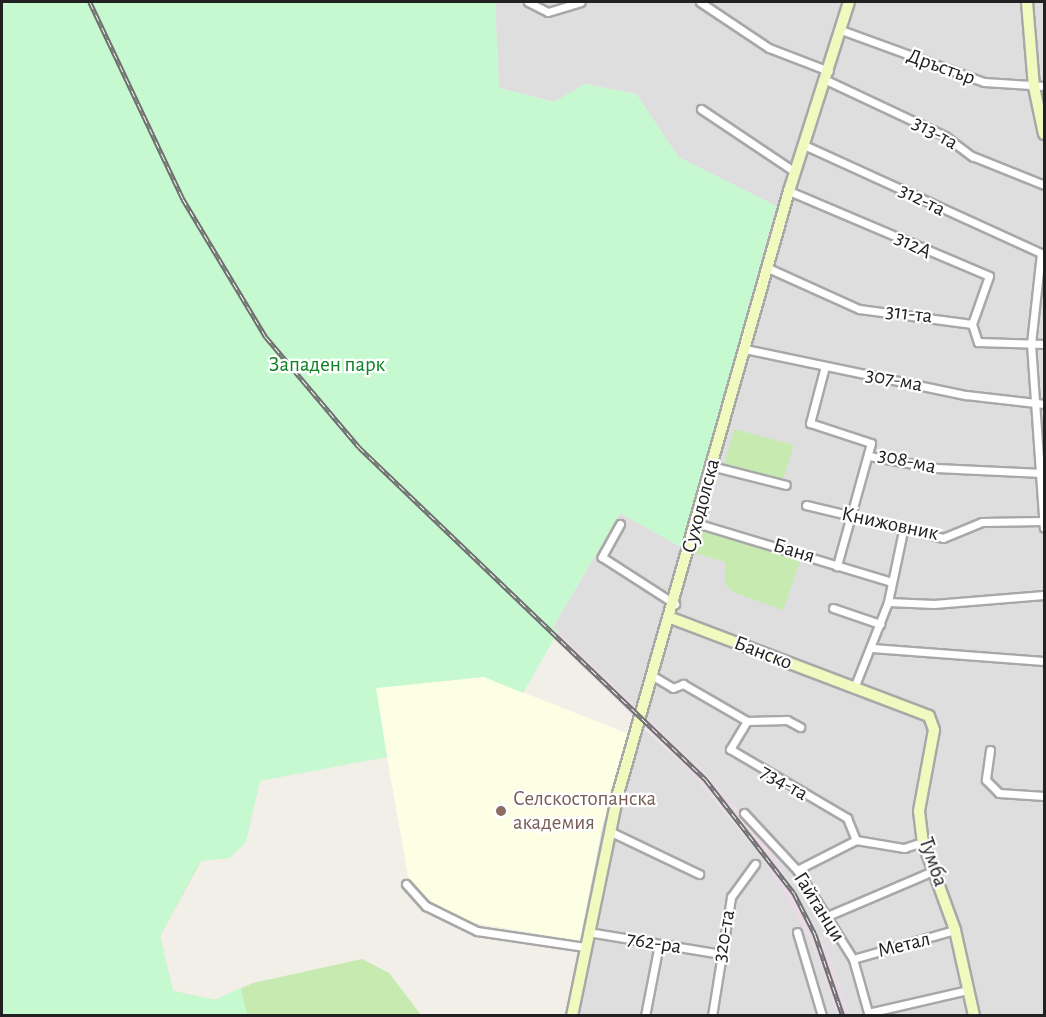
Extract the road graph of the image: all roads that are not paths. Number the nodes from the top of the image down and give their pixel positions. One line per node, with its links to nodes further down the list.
1 (528, 2): 2 (street)
2 (580, 2)
3 (700, 2): 7 (street, 313-та)
4 (849, 2): 6 (street, Суходолска)
5 (1028, 2): 8 (street)
6 (841, 30): 7 (street, Суходолска); 8 (street, Дръстър)
7 (827, 76): 11 (street, Суходолска); 13 (street, 313-та)
8 (1039, 86): 10 (street)
9 (700, 110): 12 (street)
10 (1044, 134)
11 (804, 145): 12 (street, Суходолска); 17 (street, 312-та)
12 (795, 172): 14 (street, Суходолска)
13 (1044, 186)
14 (789, 191): 15 (street, Суходолска); 16 (street, 312А)
15 (768, 268): 16 (street, 311-та); 19 (street, Суходолска)
16 (972, 324): 17 (street)
17 (1031, 344): 18 (street); 21 (street)
18 (1044, 344)
19 (745, 349): 20 (street, 307-ма); 24 (street, Суходолска)
20 (825, 366): 21 (street, 307-ма); 23 (street, 308-ма)
21 (1035, 404): 22 (street, 307-ма); 25 (street)
22 (1044, 404)
23 (869, 456): 25 (street, 308-ма); 28 (street)
24 (711, 466): 26 (street); 29 (street, Суходолска)
25 (1042, 473): 31 (street)
26 (786, 485)
27 (806, 505): 28 (street, Книжовник)
28 (853, 517): 32 (street, Книжовник); 33 (street)
29 (696, 523): 33 (street, Баня); 37 (street, Суходолска)
30 (620, 524): 37 (street)
31 (1044, 525): 32 (street, Книжовник)
32 (903, 531): 34 (street)
33 (837, 566): 34 (street, Баня)
34 (891, 582): 36 (street)
35 (1044, 595): 36 (street)
36 (888, 602): 40 (street)
37 (675, 604): 39 (street, Суходолска)
38 (833, 608): 40 (street)
39 (671, 618): 43 (street, Суходолска); 44 (street, Банско)
40 (880, 624): 41 (street)
41 (872, 648): 42 (street); 44 (street)
42 (1044, 660)
43 (653, 676): 45 (street); 50 (street, Суходолска)
44 (855, 688): 52 (street, Тумба)
45 (747, 721): 46 (street); 51 (street, 734-та)
46 (800, 727)
47 (990, 750): 48 (street)
48 (1044, 796)
49 (744, 813): 54 (street, Гайтанци)
50 (609, 831): 56 (street); 60 (street, Суходолска)
51 (856, 840): 52 (street); 54 (street)
52 (923, 842): 55 (street, Тумба)
53 (754, 864): 64 (street, 320-та)
54 (797, 870): 58 (street, Гайтанци)
55 (935, 870): 58 (street); 59 (street, Тумба)
56 (699, 874)
57 (406, 884): 63 (street)
58 (825, 917): 65 (street, Гайтанци)
59 (955, 930): 65 (street, Метал); 66 (street, Тумба)
60 (588, 932): 62 (street, 762-ра); 63 (street, Суходолска)
61 (796, 932): 71 (street)
62 (660, 944): 64 (street, 762-ра); 70 (street)
63 (585, 947): 69 (street, Суходолска)
64 (721, 954): 68 (street, 320-та)
65 (853, 959): 67 (street, Гайтанци)
66 (968, 990): 67 (street); 72 (street, Тумба)
67 (869, 1014)
68 (714, 1015)
69 (572, 1016)
70 (645, 1016)
71 (822, 1016)
72 (974, 1016)

